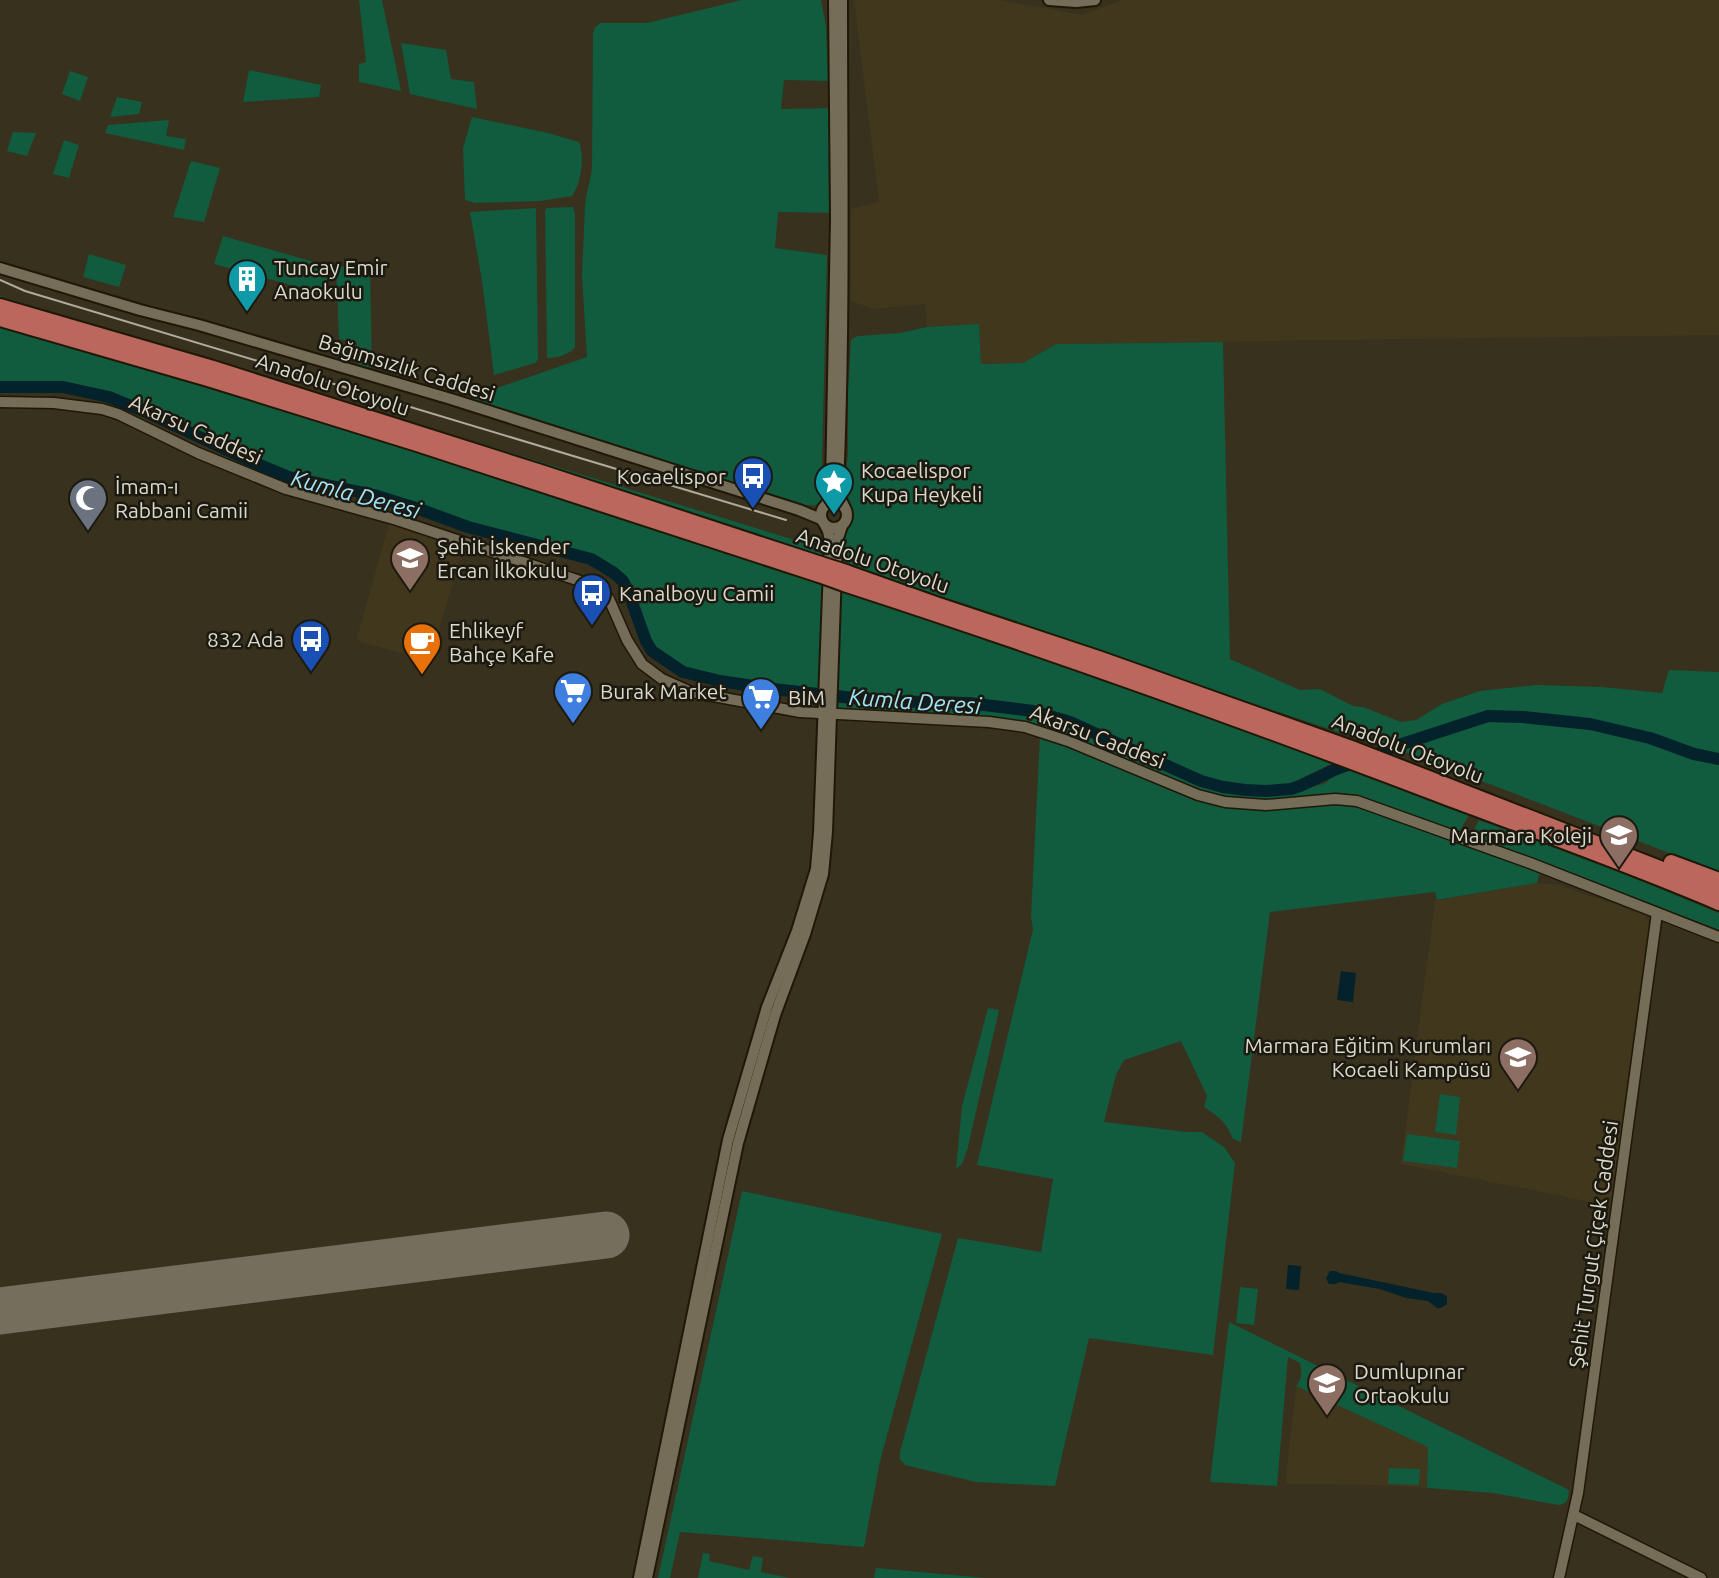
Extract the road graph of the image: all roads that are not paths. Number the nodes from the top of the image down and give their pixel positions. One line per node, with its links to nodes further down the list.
1 (834, 0): 5 (main road)
2 (842, 0): 5 (main road)
3 (1049, 0): 4 (main road)
4 (1095, 0)
5 (838, 25): 6 (main road)
6 (840, 203): 11 (main road); 12 (main road)
7 (0, 268): 12 (main road, Bağımsızlık Caddesi)
8 (0, 306): 14 (highway, Anadolu Otoyolu)
9 (0, 318): 14 (highway, Anadolu Otoyolu)
10 (0, 401): 17 (street, Akarsu Caddesi)
11 (844, 506): 12 (main road); 13 (main road)
12 (824, 514): 13 (main road); 16 (main road)
13 (842, 526): 16 (main road)
14 (820, 570): 15 (highway, Anadolu Otoyolu, bridge)
15 (845, 578): 18 (highway, Anadolu Otoyolu); 21 (highway, Anadolu Otoyolu)
16 (830, 649): 17 (main road)
17 (828, 714): 22 (street, Akarsu Caddesi); 25 (main road); 26 (main road)
18 (1525, 815): 19 (highway); 20 (highway, Anadolu Otoyolu)
19 (1719, 880)
20 (1719, 891)
21 (1719, 903)
22 (1657, 913): 23 (street, Akarsu Caddesi); 24 (street, Şehit Turgut Çiçek Caddesi)
23 (1719, 937)
24 (1574, 1515): 27 (street, Şehit Turgut Çiçek Caddesi); 28 (street)
25 (639, 1578)
26 (648, 1578)
27 (1559, 1578)
28 (1701, 1578)

